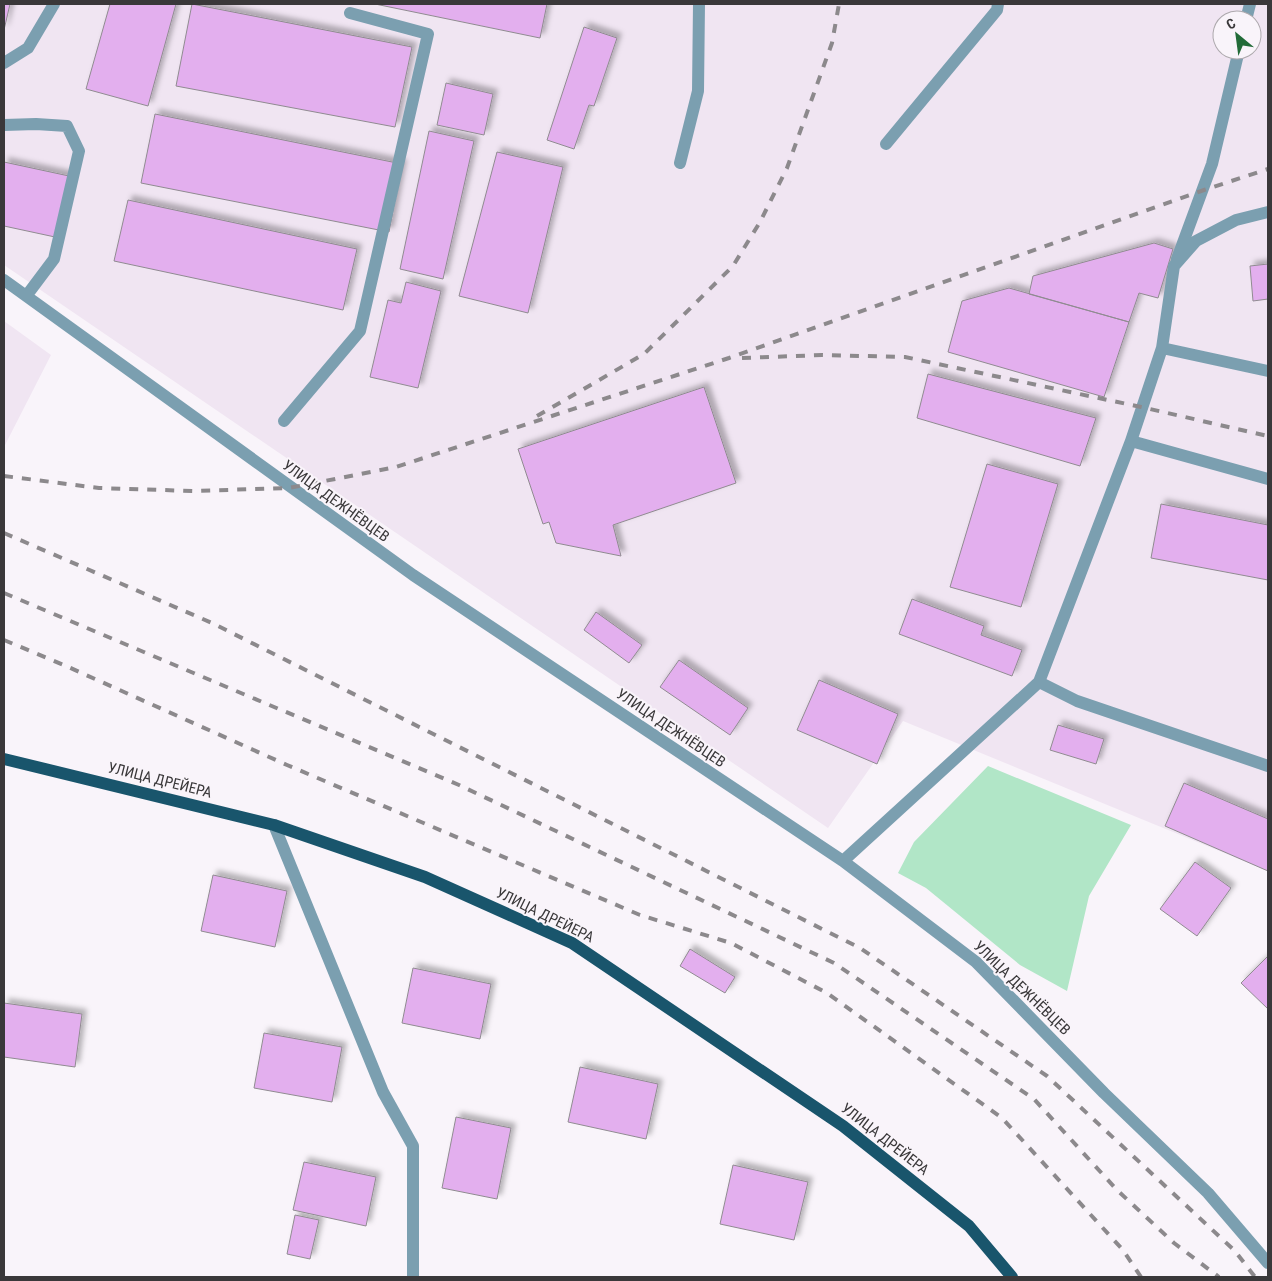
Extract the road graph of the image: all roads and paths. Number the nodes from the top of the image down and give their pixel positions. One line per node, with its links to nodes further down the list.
1 (54, 4): 6 (street)
2 (699, 4): 9 (street)
3 (998, 4): 8 (street)
4 (350, 13): 16 (street)
5 (1237, 60): 11 (street)
6 (4, 63)
7 (4, 125): 13 (street)
8 (886, 144)
9 (680, 163)
10 (1268, 212): 11 (street)
11 (1174, 266): 14 (street)
12 (4, 280): 13 (street, УЛИЦА ДЕЖНЁВЦЕВ)
13 (26, 296): 23 (street, УЛИЦА ДЕЖНЁВЦЕВ)
14 (1162, 348): 15 (street); 17 (street)
15 (1268, 371)
16 (284, 421)
17 (1131, 442): 18 (street); 19 (street)
18 (1268, 479)
19 (1039, 682): 21 (street); 23 (street)
20 (4, 759): 22 (main road, УЛИЦА ДРЕЙЕРА)
21 (1268, 766)
22 (274, 825): 25 (street); 26 (main road, УЛИЦА ДРЕЙЕРА)
23 (843, 861): 24 (street, УЛИЦА ДЕЖНЁВЦЕВ)
24 (1268, 1264)
25 (413, 1277)
26 (1012, 1277)

